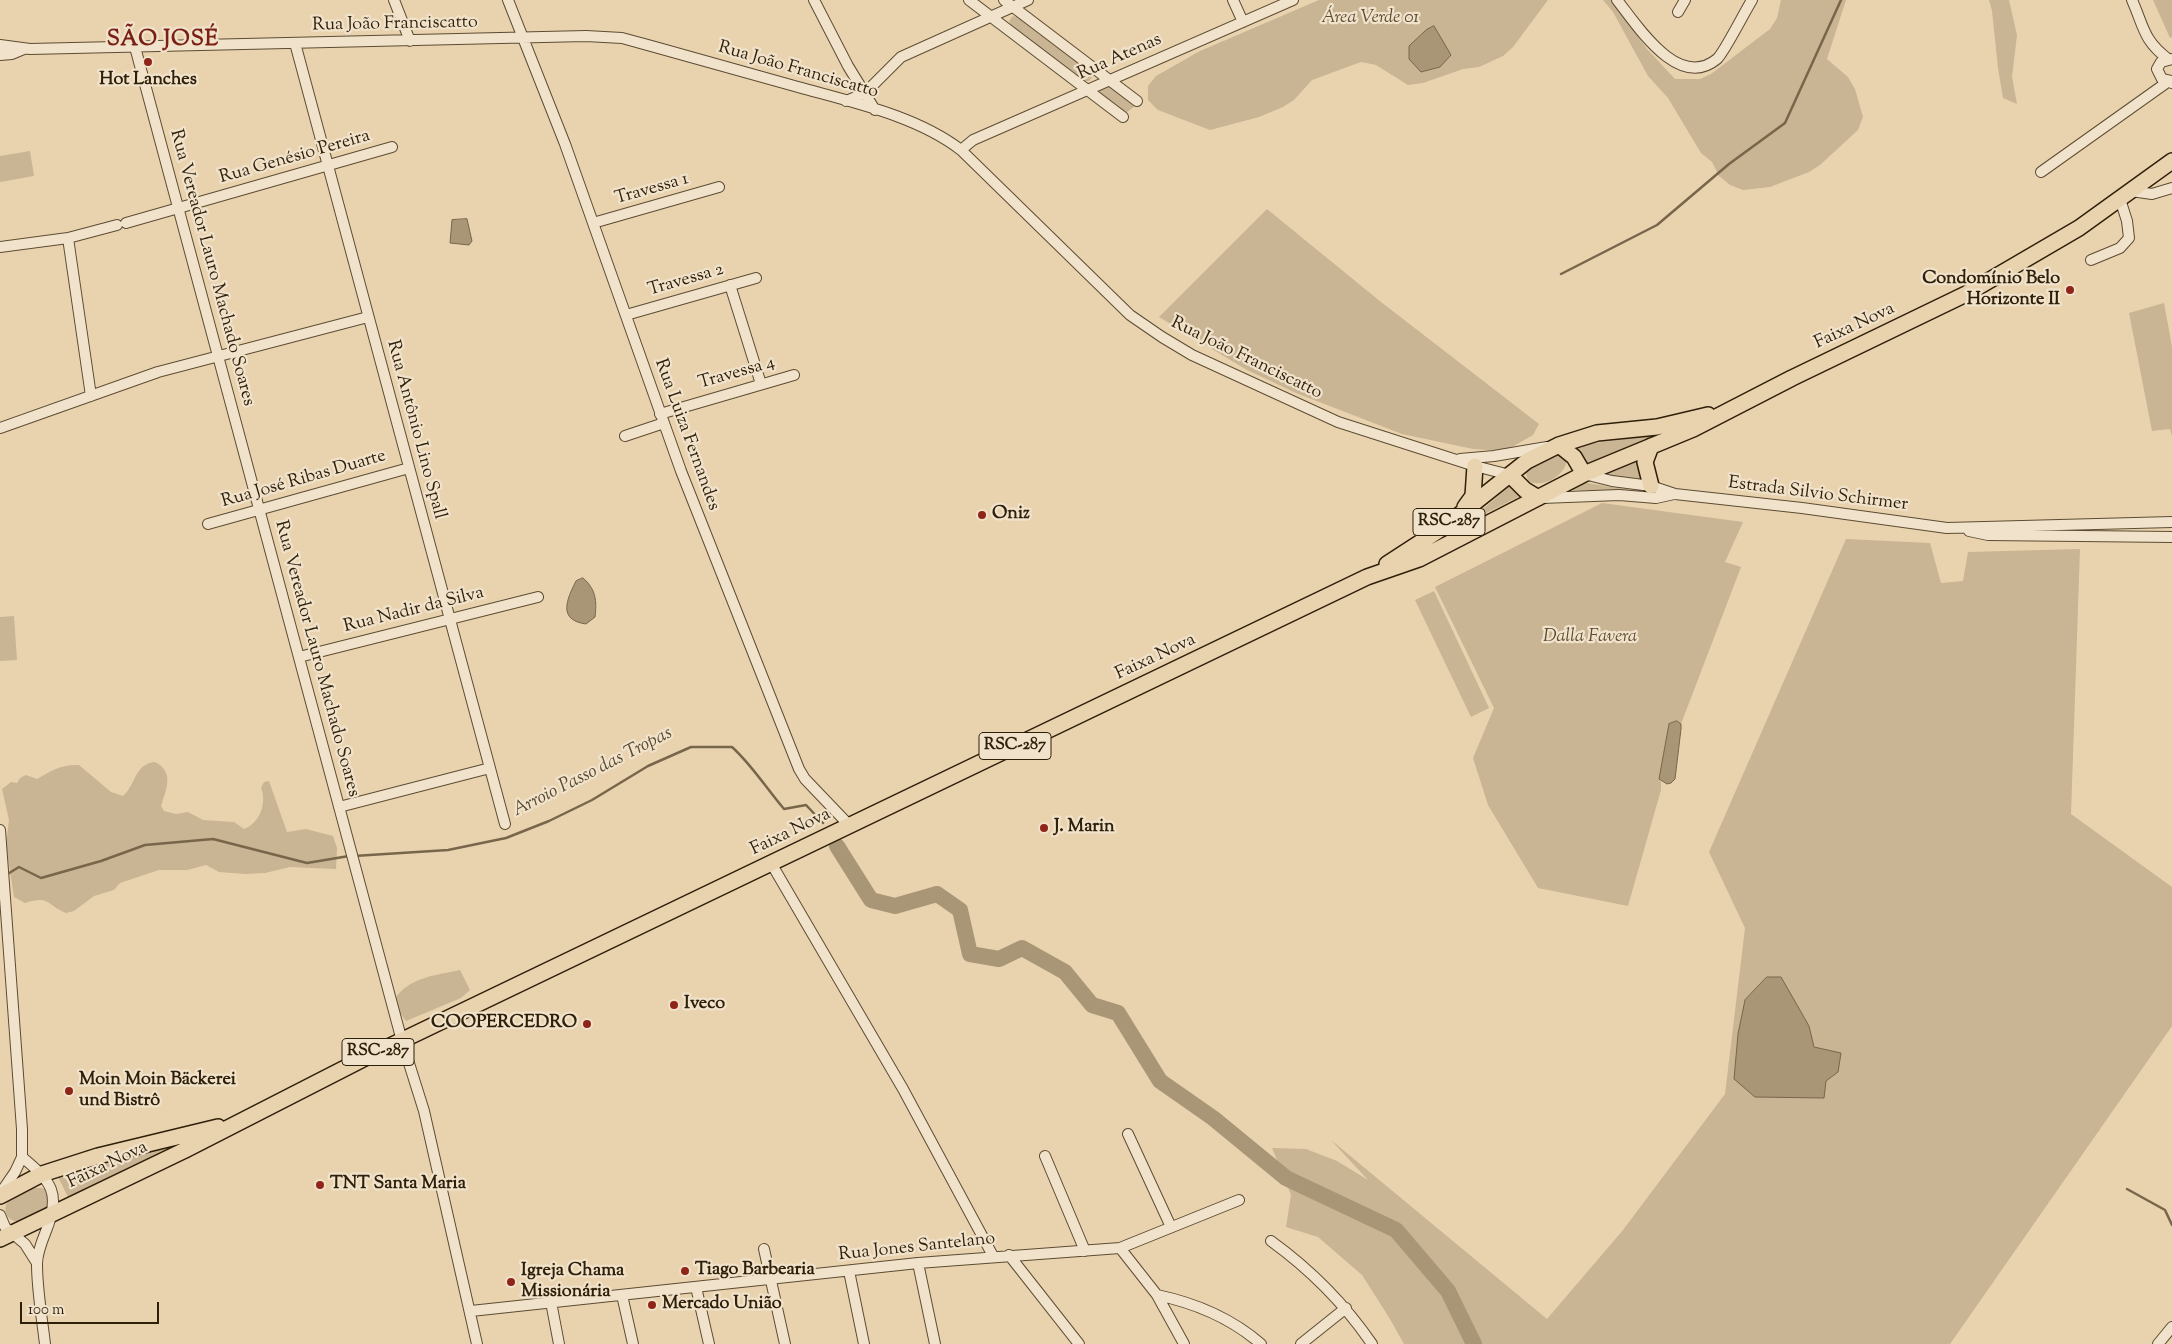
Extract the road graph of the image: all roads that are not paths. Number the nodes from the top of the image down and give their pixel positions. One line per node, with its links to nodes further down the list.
1 (394, 0): 18 (street)
2 (508, 0): 17 (street, Rua Luiza Fernandes)
3 (814, 0): 30 (street)
4 (969, 0): 15 (street)
5 (1004, 0): 13 (street)
6 (1028, 0): 13 (street)
7 (1233, 0): 16 (street)
8 (1294, 0): 16 (street, Rua Atenas)
9 (1617, 0): 11 (street)
10 (1685, 0): 14 (street)
11 (1752, 0)
12 (2132, 0): 22 (street)
13 (1013, 7): 15 (street); 27 (street)
14 (1678, 12)
15 (990, 16): 29 (street); 30 (street)
16 (1243, 22): 27 (street, Rua Atenas)
17 (524, 38): 18 (street, Rua João Franciscatto); 32 (street, Rua João Franciscatto); 45 (street, Rua Luiza Fernandes)
18 (410, 41): 19 (street, Rua João Franciscatto)
19 (295, 43): 21 (street, Rua João Franciscatto); 39 (street, Rua Antônio Lino Spall)
20 (0, 45): 23 (street, Rua João Franciscatto)
21 (135, 47): 23 (street, Rua João Franciscatto); 44 (street, Rua Vereador Lauro Machado Soares)
22 (2154, 48): 25 (street); 26 (street)
23 (24, 49): 24 (street, Rua João Franciscatto)
24 (0, 55)
25 (2170, 59): 26 (street)
26 (2158, 69): 28 (street); 31 (street)
27 (1109, 80): 29 (street, Rua Atenas); 33 (street)
28 (2171, 82): 31 (street)
29 (1087, 90): 35 (street); 37 (street, Rua Atenas)
30 (865, 93): 32 (street); 34 (street)
31 (2146, 99): 40 (street)
32 (846, 101): 34 (street, Rua João Franciscatto)
33 (1137, 101)
34 (875, 110): 37 (street, Rua João Franciscatto)
35 (1124, 117)
36 (392, 147): 39 (street, Rua Genésio Pereira)
37 (961, 150): 63 (street, Rua João Franciscatto)
38 (2172, 161): 43 (highway, Faixa Nova / RSC-287)
39 (328, 166): 44 (street, Rua Genésio Pereira); 52 (street, Rua Antônio Lino Spall)
40 (2041, 172)
41 (719, 187): 45 (street, Travessa 1)
42 (2172, 188): 43 (street)
43 (2126, 195): 48 (street); 57 (highway, Faixa Nova / RSC-287)
44 (178, 209): 46 (street, Rua Genésio Pereira); 53 (street, Rua Vereador Lauro Machado Soares)
45 (594, 224): 51 (street, Rua Luiza Fernandes)
46 (68, 238): 47 (street, Rua Genésio Pereira); 56 (street)
47 (0, 247)
48 (2091, 260)
49 (756, 278): 50 (street, Travessa 2)
50 (730, 285): 51 (street, Travessa 2); 55 (street)
51 (626, 315): 58 (street, Rua Luiza Fernandes)
52 (368, 317): 53 (street); 65 (street, Rua Antônio Lino Spall)
53 (218, 357): 56 (street); 71 (street, Rua Vereador Lauro Machado Soares)
54 (794, 375): 55 (street, Travessa 4)
55 (761, 384): 58 (street, Travessa 4)
56 (91, 396): 59 (street)
57 (1729, 410): 61 (highway, Faixa Nova / RSC-287); 62 (highway, Faixa Nova / RSC-287)
58 (662, 418): 60 (street, Travessa 4); 84 (street, Rua Luiza Fernandes)
59 (0, 428)
60 (624, 436)
61 (1559, 445): 63 (street, Rua João Franciscatto); 66 (highway); 67 (highway, Faixa Nova / RSC-287)
62 (1651, 446): 66 (highway, Faixa Nova / RSC-287); 68 (highway)
63 (1459, 460): 64 (street, Rua João Franciscatto)
64 (1476, 466): 67 (street, Rua João Franciscatto); 72 (highway)
65 (409, 468): 71 (street, Rua José Ribas Duarte); 79 (street, Rua Antônio Lino Spall)
66 (1584, 474): 68 (street, Estrada Silvio Schirmer); 70 (highway, Faixa Nova / RSC-287)
67 (1510, 475): 70 (highway); 72 (highway, Faixa Nova / RSC-287)
68 (1651, 486): 69 (street, Estrada Silvio Schirmer)
69 (1675, 494): 70 (street, Estrada Silvio Schirmer); 75 (street, Estrada Silvio Schirmer)
70 (1538, 498): 77 (highway, Faixa Nova / RSC-287)
71 (259, 510): 74 (street, Rua José Ribas Duarte); 80 (street, Rua Vereador Lauro Machado Soares)
72 (1462, 512): 77 (highway, Faixa Nova / RSC-287)
73 (2172, 522): 75 (street, Estrada Silvio Schirmer)
74 (208, 524)
75 (1956, 528): 76 (street, Estrada Silvio Schirmer)
76 (2172, 536)
77 (1367, 577): 84 (highway, Faixa Nova / RSC-287)
78 (538, 597): 79 (street, Rua Nadir da Silva)
79 (450, 619): 80 (street, Rua Nadir da Silva); 81 (street, Rua Antônio Lino Spall)
80 (298, 656): 82 (street, Rua Vereador Lauro Machado Soares)
81 (490, 768): 82 (street); 83 (street, Rua Antônio Lino Spall)
82 (339, 807): 87 (street, Rua Vereador Lauro Machado Soares)
83 (505, 824)
84 (849, 825): 86 (highway, Faixa Nova / RSC-287)
85 (0, 830): 91 (street)
86 (770, 863): 87 (highway, Faixa Nova / RSC-287); 104 (street)
87 (402, 1041): 88 (highway, Faixa Nova / RSC-287); 114 (street, Rua Vereador Lauro Machado Soares)
88 (232, 1125): 92 (highway, Faixa Nova / RSC-287); 95 (highway, Faixa Nova / RSC-287)
89 (1128, 1134): 97 (street)
90 (1045, 1156): 102 (street)
91 (22, 1157): 92 (street); 93 (street)
92 (42, 1174): 93 (highway, Faixa Nova / RSC-287); 95 (street)
93 (0, 1195)
94 (1239, 1200): 97 (street, Rua Jones Santelano)
95 (53, 1213): 98 (highway, Faixa Nova / RSC-287); 105 (street)
96 (0, 1215): 98 (street)
97 (1171, 1228): 100 (street, Rua Jones Santelano)
98 (6, 1237): 105 (street)
99 (1271, 1241): 113 (street)
100 (1120, 1248): 102 (street, Rua Jones Santelano); 111 (street)
101 (764, 1249): 108 (street)
102 (1085, 1251): 103 (street, Rua Jones Santelano)
103 (1009, 1255): 104 (street, Rua Jones Santelano); 124 (street)
104 (993, 1256): 106 (street, Rua Jones Santelano)
105 (37, 1263): 116 (street)
106 (918, 1263): 107 (street, Rua Jones Santelano); 123 (street)
107 (849, 1270): 108 (street, Rua Jones Santelano); 122 (street)
108 (770, 1279): 109 (street, Rua Jones Santelano); 121 (street)
109 (696, 1287): 110 (street, Rua Jones Santelano); 120 (street)
110 (622, 1295): 112 (street, Rua Jones Santelano); 119 (street)
111 (1157, 1295): 125 (street); 126 (street)
112 (551, 1302): 114 (street, Rua Jones Santelano); 118 (street)
113 (1346, 1308): 127 (street); 128 (street)
114 (471, 1311): 117 (street, Rua Vereador Lauro Machado Soares)
115 (2172, 1327): 129 (street)
116 (45, 1344)
117 (478, 1344)
118 (559, 1344)
119 (632, 1344)
120 (709, 1344)
121 (785, 1344)
122 (864, 1344)
123 (935, 1344)
124 (1079, 1344)
125 (1184, 1344)
126 (1261, 1344)
127 (1301, 1344)
128 (1372, 1344)
129 (2158, 1344)

